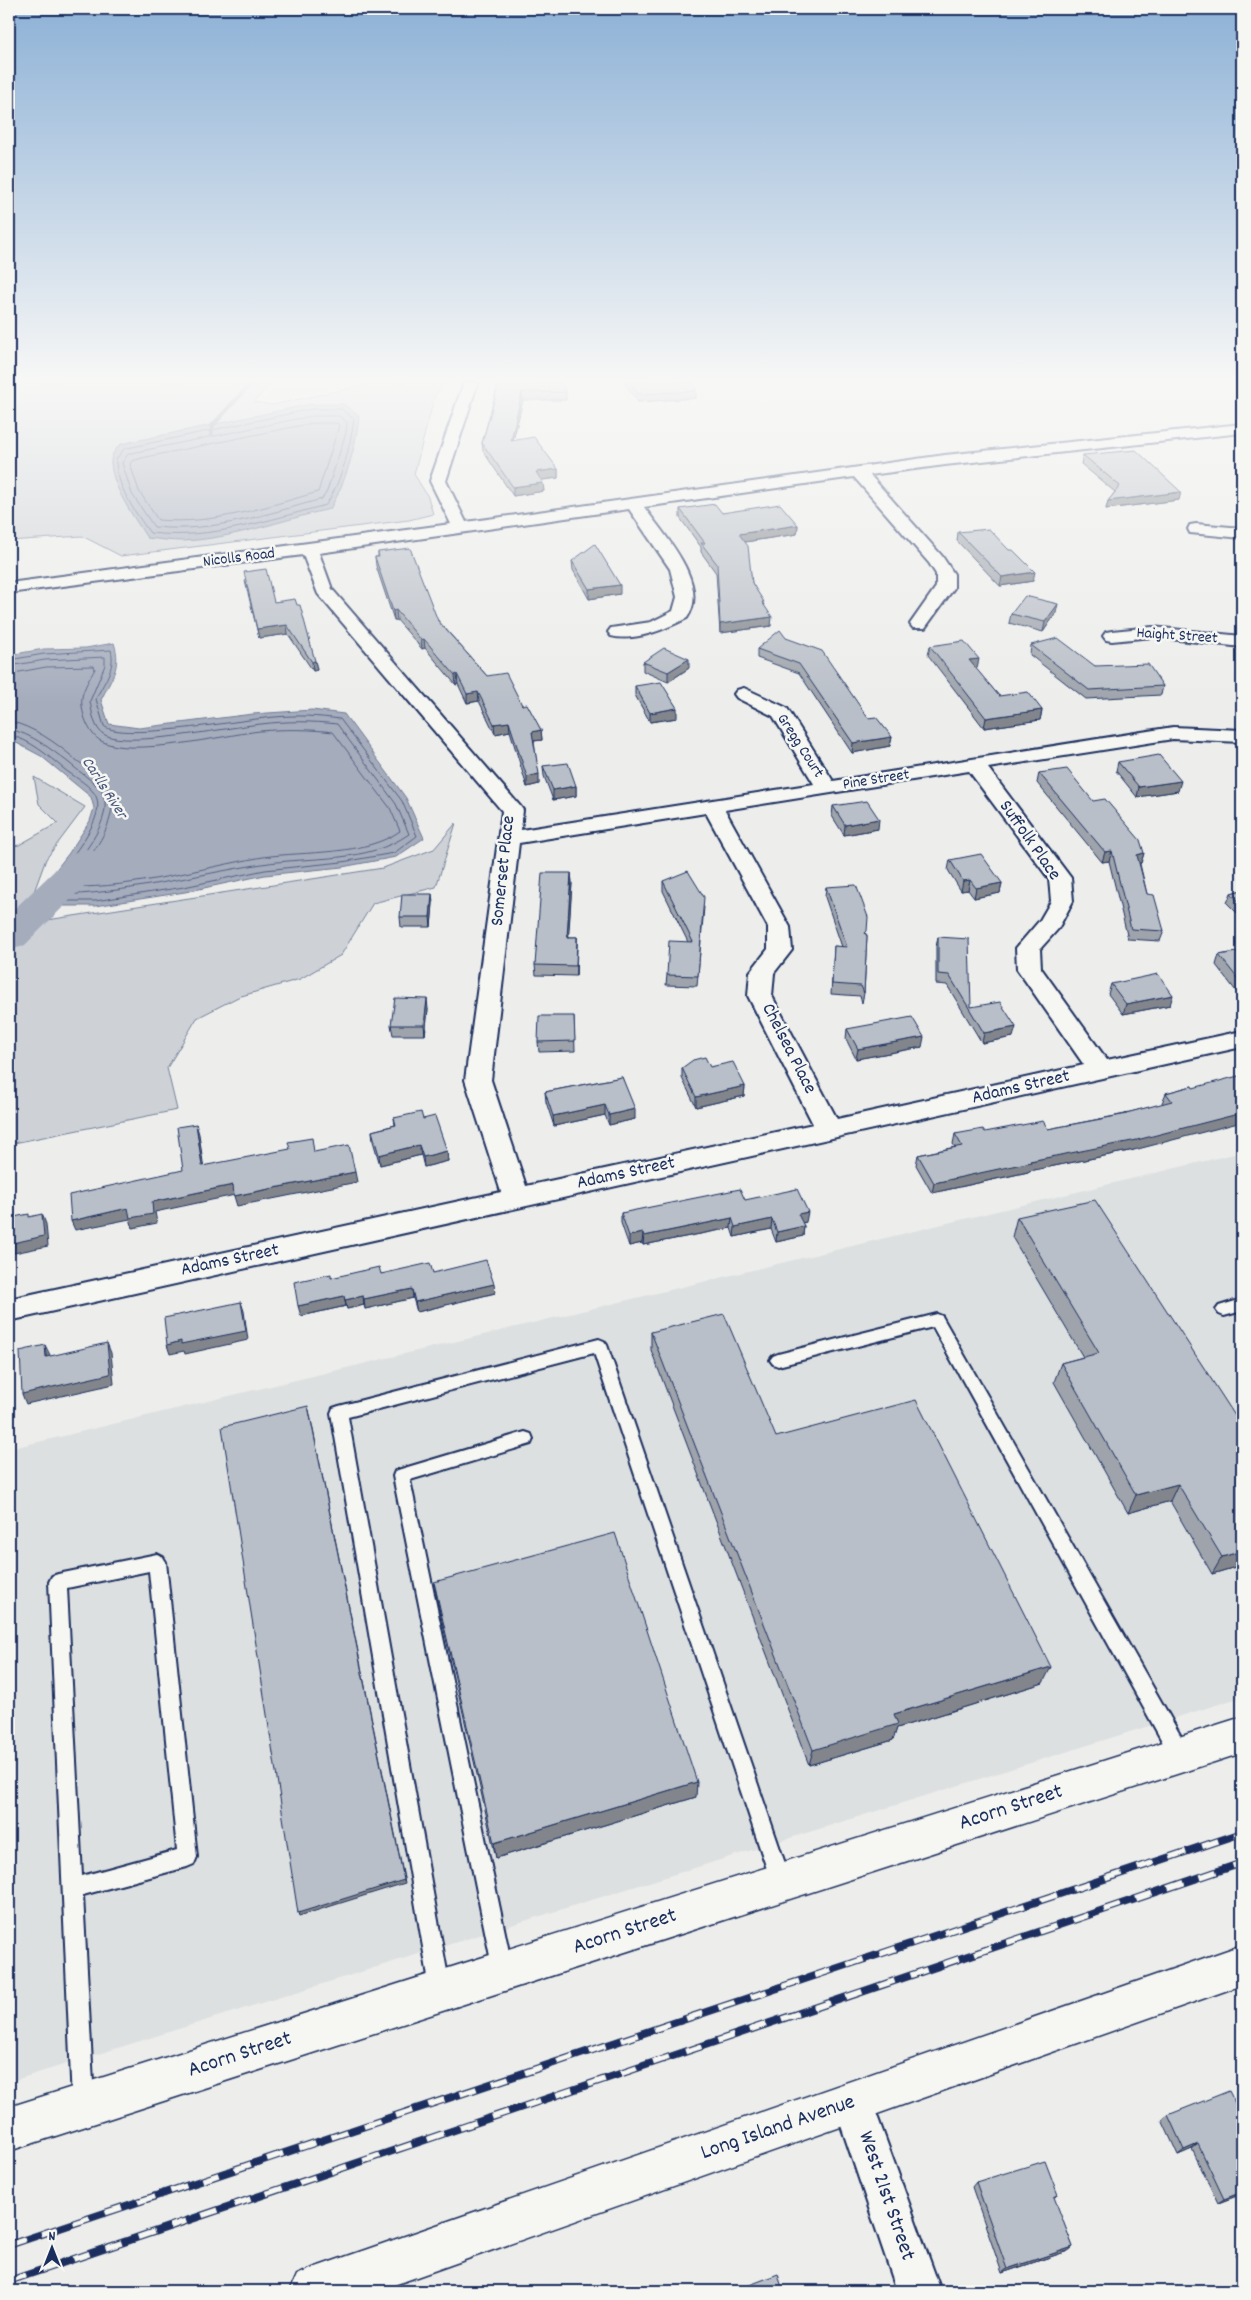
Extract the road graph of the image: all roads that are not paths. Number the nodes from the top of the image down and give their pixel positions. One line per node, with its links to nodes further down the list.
1 (442, 489): 5 (street)
2 (740, 489): 4 (street, Nicolls Road)
3 (873, 489): 10 (street)
4 (634, 504): 5 (street, Nicolls Road); 11 (street)
5 (460, 528): 8 (street, Nicolls Road)
6 (1196, 529): 7 (street)
7 (1242, 533)
8 (309, 549): 9 (street, Nicolls Road); 19 (street, Somerset Place)
9 (9, 588)
10 (919, 624)
11 (617, 632)
12 (1112, 636): 13 (street, Haight Street)
13 (1242, 642)
14 (744, 694): 17 (street, Gregg Court)
15 (1242, 736): 16 (street, Pine Street)
16 (974, 764): 17 (street, Pine Street); 21 (street, Suffolk Place)
17 (828, 788): 18 (street, Pine Street)
18 (713, 806): 19 (street, Pine Street); 22 (street, Chelsea Place)
19 (510, 838): 23 (street, Somerset Place)
20 (1242, 1039): 21 (street, Adams Street)
21 (1101, 1070): 22 (street, Adams Street)
22 (830, 1131): 23 (street, Adams Street)
23 (516, 1198): 25 (street, Adams Street)
24 (1242, 1305): 26 (lane)
25 (9, 1310)
26 (1224, 1310)
27 (778, 1360): 30 (lane)
28 (525, 1439): 34 (lane)
29 (1242, 1735): 30 (street, Acorn Street)
30 (1180, 1755): 31 (street, Acorn Street)
31 (781, 1882): 34 (street, Acorn Street); 35 (lane)
32 (73, 1888): 32 (lane); 37 (lane)
33 (1242, 1965): 36 (street, Long Island Avenue)
34 (504, 1971): 35 (street, Acorn Street)
35 (440, 1991): 37 (street, Acorn Street)
36 (853, 2102): 39 (street, Long Island Avenue); 41 (street, West 21st Street)
37 (83, 2106): 38 (street, Acorn Street)
38 (9, 2129)
39 (380, 2280): 40 (street, Long Island Avenue)
40 (314, 2291)
41 (919, 2291)

